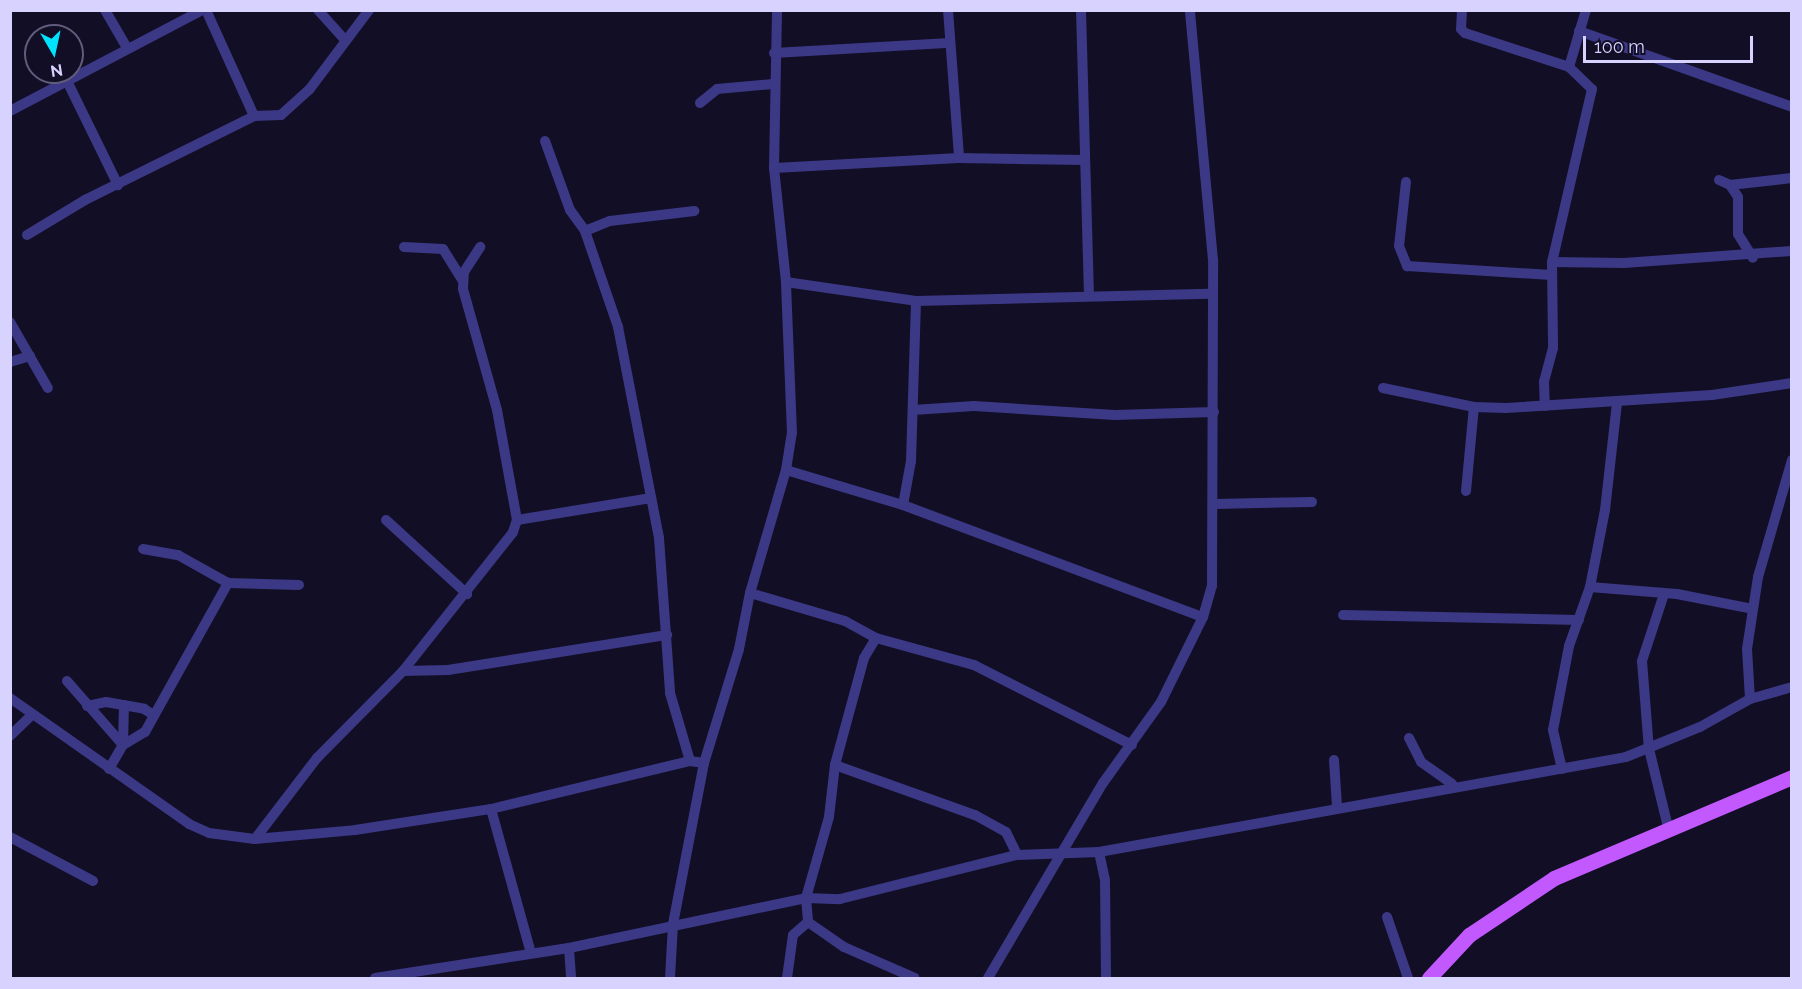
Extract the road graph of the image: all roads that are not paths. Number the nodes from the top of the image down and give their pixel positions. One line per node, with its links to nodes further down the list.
1 (105, 10): 14 (street)
2 (204, 10): 14 (street); 24 (street)
3 (318, 10): 12 (street)
4 (369, 10): 12 (street)
5 (777, 10): 15 (street)
6 (948, 10): 13 (street)
7 (1081, 10): 27 (street)
8 (1190, 10): 45 (street)
9 (1462, 10): 16 (street)
10 (1586, 10): 11 (street)
11 (1579, 31): 16 (street); 22 (street)
12 (344, 39): 24 (street)
13 (950, 43): 15 (street); 26 (street)
14 (127, 48): 17 (street)
15 (774, 52): 20 (street)
16 (1569, 67): 41 (street)
17 (84, 72)
18 (61, 84): 23 (street)
19 (68, 84): 32 (street)
20 (773, 84): 21 (street); 28 (street)
21 (700, 103)
22 (1791, 105)
23 (10, 111)
24 (254, 116): 32 (street)
25 (545, 141): 35 (street)
26 (959, 158): 27 (street); 28 (street)
27 (1085, 160): 46 (street)
28 (774, 168): 44 (street)
29 (1791, 178): 33 (street)
30 (1719, 180): 33 (street)
31 (1406, 182): 42 (street)
32 (118, 185): 36 (street)
33 (1730, 185): 40 (street)
34 (694, 211): 35 (street)
35 (585, 231): 62 (street)
36 (27, 235)
37 (404, 247): 43 (street)
38 (480, 247): 43 (street)
39 (1791, 251): 40 (street)
40 (1753, 258): 41 (street)
41 (1552, 262): 42 (street)
42 (1552, 275): 55 (street)
43 (463, 281): 67 (street)
44 (786, 282): 47 (street); 60 (street)
45 (1209, 294): 46 (street); 58 (street)
46 (1089, 295): 47 (street)
47 (916, 301): 57 (street)
48 (10, 322): 49 (street)
49 (30, 356): 50 (street); 52 (street)
50 (10, 362)
51 (1791, 383): 54 (street)
52 (48, 388)
53 (1383, 388): 56 (street)
54 (1617, 403): 55 (street); 71 (street)
55 (1545, 406): 56 (street)
56 (1474, 407): 61 (street)
57 (913, 410): 58 (street); 65 (street)
58 (1214, 412): 64 (street)
59 (1791, 460): 75 (street)
60 (786, 470): 65 (street); 72 (street)
61 (1466, 491)
62 (651, 498): 67 (street); 79 (street)
63 (1312, 502): 64 (street)
64 (1214, 504): 77 (street)
65 (903, 505): 77 (street)
66 (386, 520): 73 (street)
67 (517, 520): 73 (street)
68 (143, 549): 69 (street)
69 (228, 583): 70 (street); 89 (street)
70 (299, 585)
71 (1590, 587): 74 (street); 78 (street)
72 (750, 593): 80 (street); 97 (street)
73 (467, 594): 81 (street)
74 (1664, 594): 75 (street); 94 (street)
75 (1753, 609): 85 (street)
76 (1343, 615): 78 (street)
77 (1203, 617): 93 (street)
78 (1579, 620): 100 (street)
79 (667, 634): 81 (street); 96 (street)
80 (876, 638): 93 (street); 98 (street)
81 (403, 672): 107 (street)
82 (67, 681): 87 (street)
83 (1791, 687): 85 (street)
84 (10, 698): 88 (street)
85 (1750, 699): 94 (street)
86 (124, 705): 87 (street); 89 (street); 92 (street)
87 (87, 706): 92 (street)
88 (32, 715): 90 (street); 99 (street)
89 (154, 715): 92 (street)
90 (10, 736)
91 (1409, 738): 102 (street)
92 (123, 745): 99 (street)
93 (1132, 745): 110 (street)
94 (1649, 749): 100 (street); 105 (street)
95 (1334, 760): 103 (street)
96 (690, 761): 97 (street); 104 (street)
97 (704, 763): 115 (street)
98 (835, 765): 109 (street); 112 (street)
99 (109, 769): 107 (street)
100 (1562, 769): 102 (street)
101 (1791, 777): 105 (main road)
102 (1452, 784): 103 (street)
103 (1338, 807): 108 (street)
104 (491, 809): 107 (street); 117 (street)
105 (1668, 827): 128 (main road)
106 (10, 837): 111 (street)
107 (255, 839)
108 (1099, 852): 110 (street); 126 (street)
109 (1017, 855): 110 (street); 112 (street)
110 (1059, 855): 125 (street)
111 (93, 881)
112 (806, 898): 114 (street); 115 (street)
113 (1387, 917): 127 (street)
114 (808, 922): 123 (street); 124 (street)
115 (674, 924): 116 (street); 122 (street)
116 (569, 948): 117 (street); 121 (street)
117 (530, 950): 118 (street)
118 (454, 966): 119 (street); 120 (street)
119 (375, 978)
120 (454, 978)
121 (571, 978)
122 (670, 978)
123 (787, 978)
124 (915, 978)
125 (988, 978)
126 (1106, 978)
127 (1408, 978)
128 (1429, 978)

